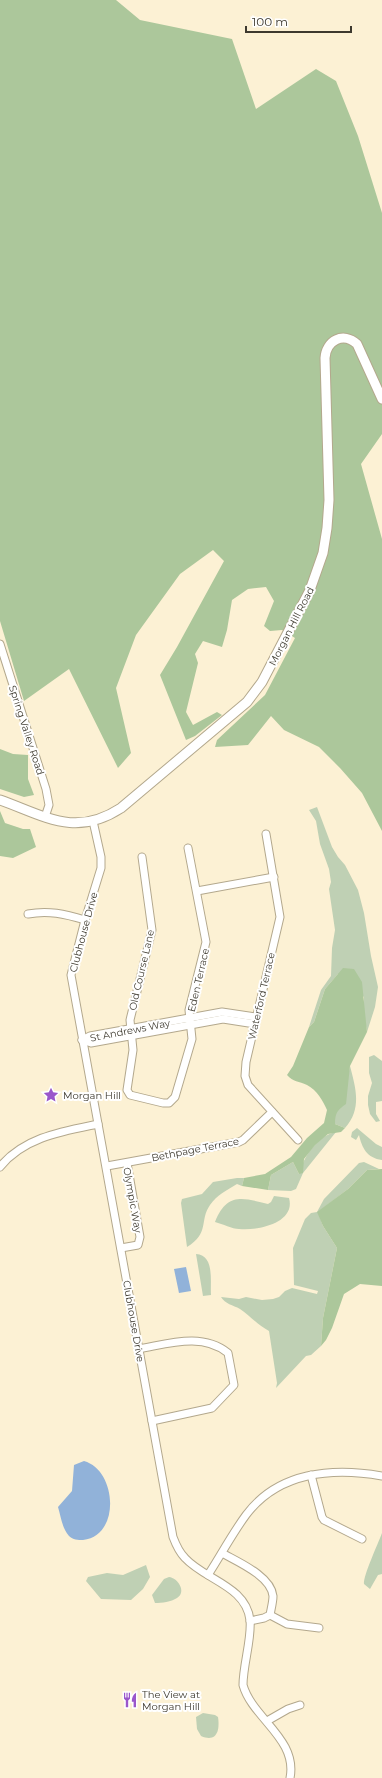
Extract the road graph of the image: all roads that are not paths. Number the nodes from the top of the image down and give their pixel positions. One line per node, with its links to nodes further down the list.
1 (382, 399): 5 (main road, Morgan Hill Road)
2 (0, 644): 4 (street, Spring Valley Road)
3 (0, 800): 4 (main road, Morgan Hill Road)
4 (45, 817): 5 (main road, Morgan Hill Road)
5 (93, 821): 12 (street, Clubhouse Drive)
6 (266, 834): 9 (street, Waterford Terrace)
7 (188, 848): 10 (street, Eden Terrace)
8 (142, 857): 15 (street, Old Course Lane)
9 (274, 877): 10 (street); 13 (street, Waterford Terrace)
10 (197, 891): 14 (street, Eden Terrace)
11 (28, 914): 12 (street)
12 (85, 920): 16 (street, Clubhouse Drive)
13 (255, 1020): 14 (street, St Andrews Way); 18 (street, Waterford Terrace)
14 (190, 1022): 15 (street, St Andrews Way); 17 (street, Eden Terrace)
15 (131, 1032): 16 (street, St Andrews Way); 17 (street, Old Course Lane)
16 (82, 1040): 19 (street, Clubhouse Drive)
17 (163, 1103)
18 (272, 1112): 20 (street, Waterford Terrace); 21 (street, Bethpage Terrace)
19 (98, 1124): 22 (street, Clubhouse Drive); 23 (street)
20 (298, 1140)
21 (127, 1163): 22 (street, Bethpage Terrace); 24 (street, Olympic Way)
22 (107, 1166): 24 (street, Clubhouse Drive)
23 (0, 1167)
24 (121, 1248): 25 (street, Clubhouse Drive)
25 (138, 1349): 26 (street, Clubhouse Drive); 26 (street)
26 (152, 1421): 31 (street, Clubhouse Drive)
27 (312, 1475): 28 (street); 29 (street); 30 (street)
28 (382, 1476)
29 (362, 1539)
30 (222, 1552): 31 (street); 32 (street)
31 (208, 1575): 33 (street, Clubhouse Drive)
32 (270, 1614): 33 (street); 34 (street)
33 (250, 1621): 36 (street, Clubhouse Drive)
34 (319, 1628)
35 (300, 1705): 36 (street)
36 (267, 1722): 37 (street, Clubhouse Drive)
37 (290, 1778)

